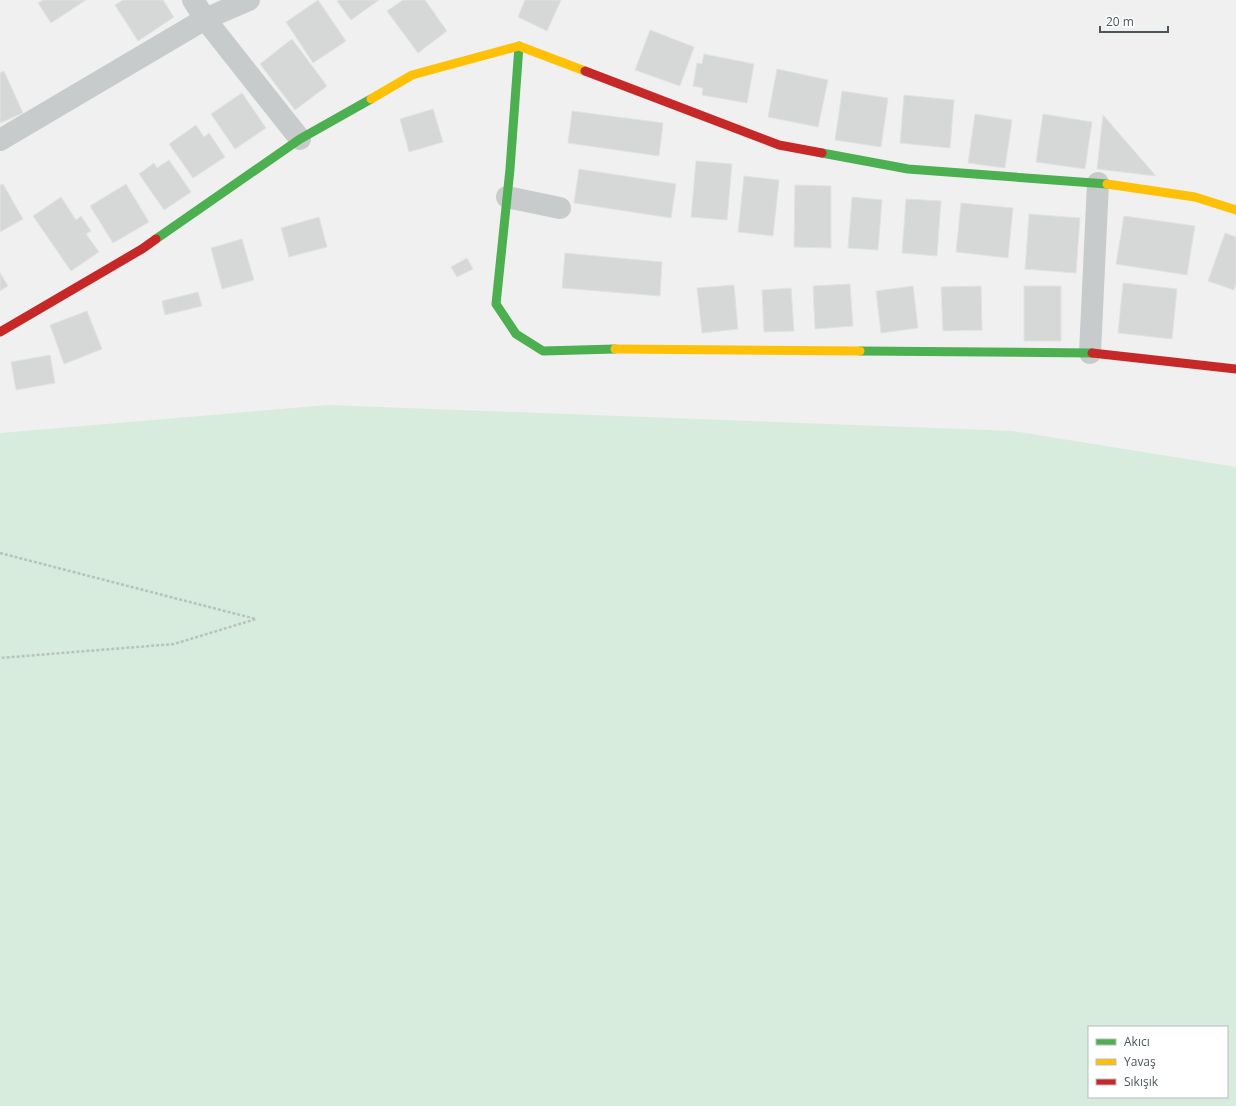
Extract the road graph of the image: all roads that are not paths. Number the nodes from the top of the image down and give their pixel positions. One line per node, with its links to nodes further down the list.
1 (193, 0): 3 (street)
2 (249, 0): 3 (street)
3 (205, 19): 5 (street); 6 (street)
4 (519, 46): 5 (street); 7 (street); 8 (street)
5 (300, 139): 11 (street)
6 (0, 140)
7 (1098, 183): 10 (street); 12 (street)
8 (507, 196): 9 (street); 12 (street)
9 (560, 208)
10 (1236, 210)
11 (0, 332)
12 (1090, 354): 13 (street)
13 (1236, 369)

